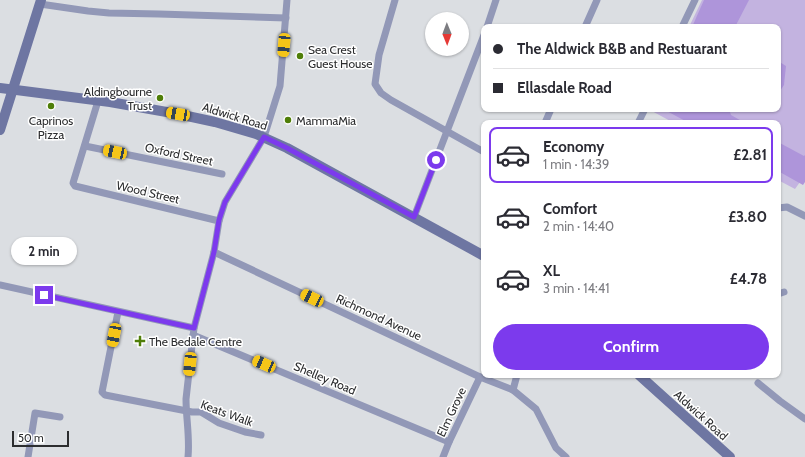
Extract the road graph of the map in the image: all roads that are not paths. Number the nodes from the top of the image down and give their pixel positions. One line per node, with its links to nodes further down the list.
1 (287, 0): 7 (street)
2 (395, 0): 16 (street)
3 (496, 0): 8 (street)
4 (597, 0): 9 (street)
5 (695, 0): 10 (street)
6 (41, 2): 7 (street); 13 (main road)
7 (286, 18): 17 (street)
8 (488, 24)
9 (586, 24)
10 (683, 24)
11 (481, 42): 16 (street)
12 (0, 88): 13 (main road, Aldwick Road)
13 (13, 90): 14 (main road, Aldwick Road); 15 (main road)
14 (98, 101): 17 (main road, Aldwick Road); 18 (street)
15 (0, 130)
16 (446, 131): 19 (street); 23 (street)
17 (264, 137): 23 (main road, Aldwick Road); 24 (street)
18 (85, 146): 20 (street, Oxford Street); 24 (street, Wood Street)
19 (481, 150)
20 (222, 174)
21 (781, 208): 22 (street)
22 (805, 216)
23 (414, 217): 26 (main road, Aldwick Road)
24 (219, 220): 25 (street)
25 (214, 252): 29 (street); 30 (street, Richmond Avenue)
26 (481, 254)
27 (0, 285): 28 (street, Shelley Road)
28 (118, 312): 29 (street, Shelley Road); 36 (street, Keats Walk)
29 (193, 331): 36 (street); 40 (street, Shelley Road)
30 (480, 377): 40 (street, Elm Grove)
31 (483, 378): 35 (street, Richmond Avenue)
32 (516, 378): 35 (street)
33 (641, 378): 45 (main road, Aldwick Road)
34 (758, 383): 38 (street)
35 (513, 390): 44 (street, Richmond Avenue)
36 (186, 410): 39 (street, Keats Walk); 42 (street)
37 (60, 417): 41 (street)
38 (805, 419)
39 (261, 436)
40 (449, 442): 43 (street, Elm Grove)
41 (28, 457)
42 (188, 457)
43 (443, 457)
44 (566, 457)
45 (730, 457)

